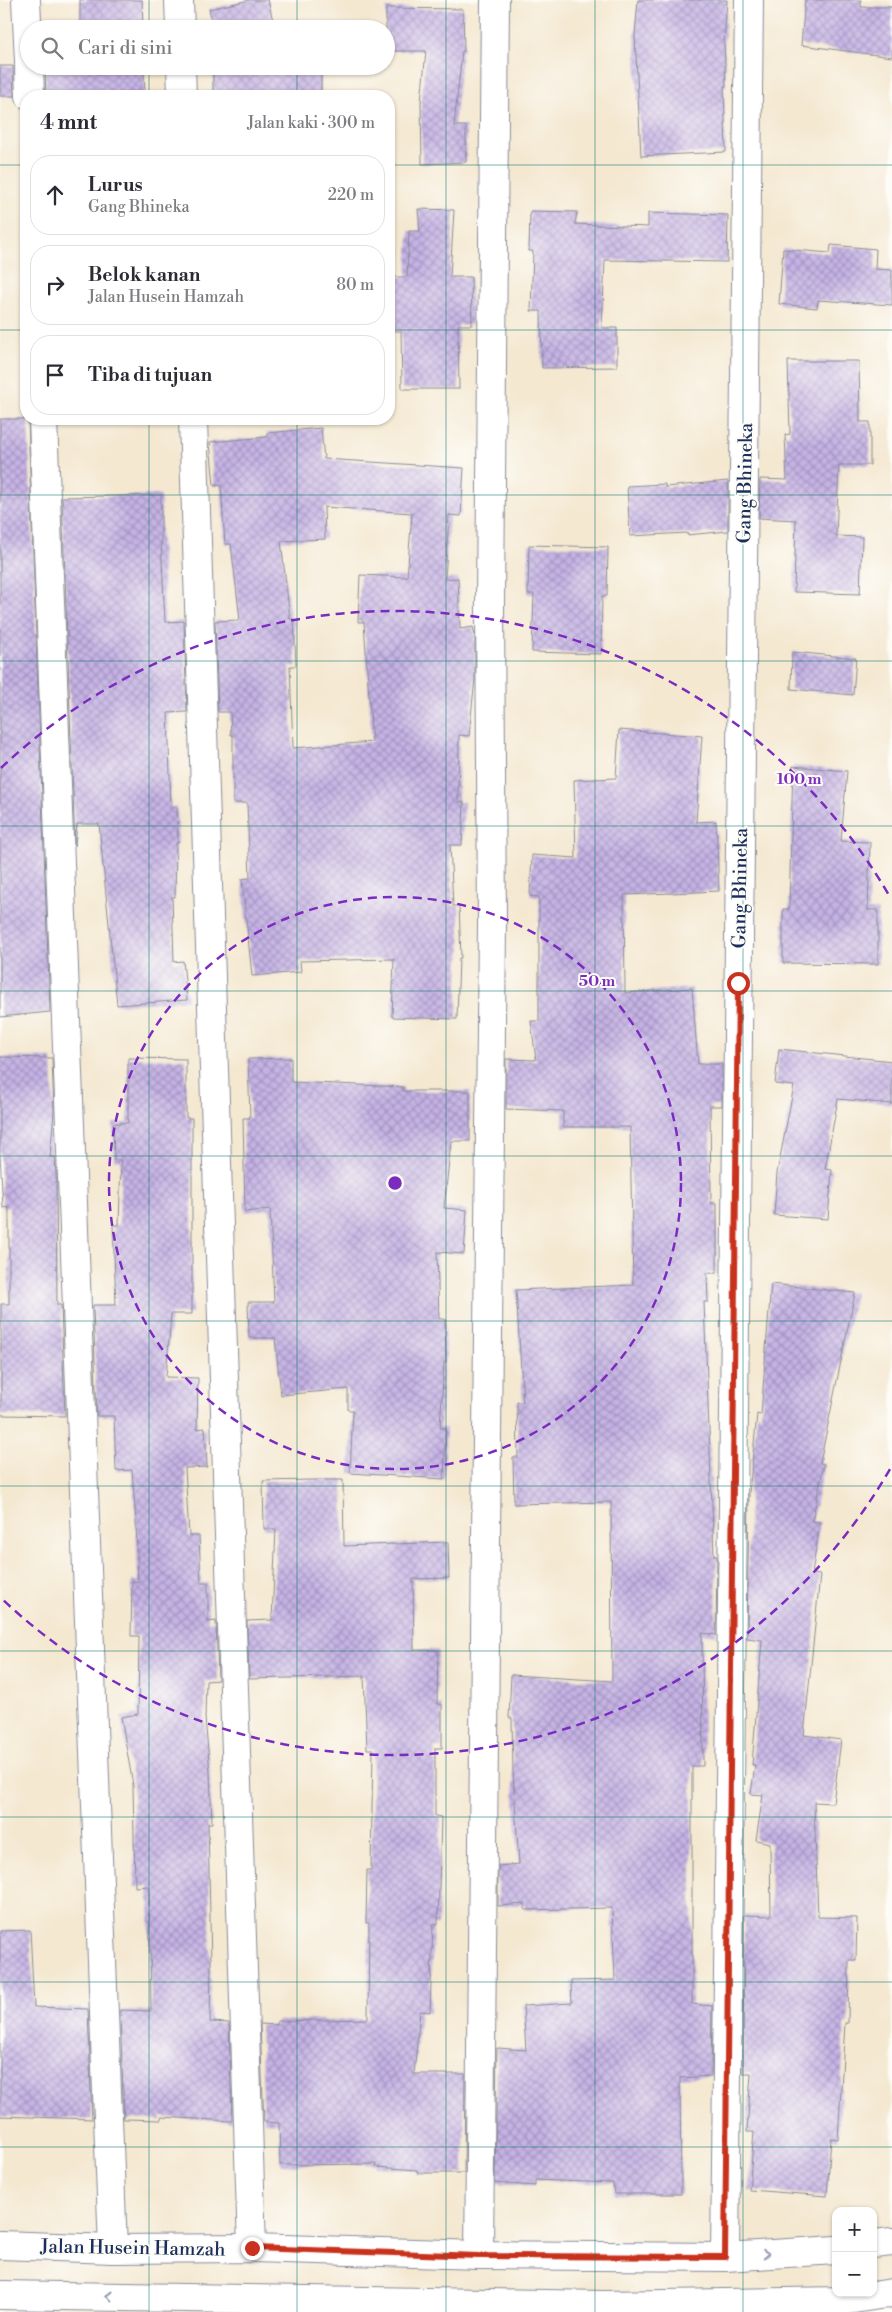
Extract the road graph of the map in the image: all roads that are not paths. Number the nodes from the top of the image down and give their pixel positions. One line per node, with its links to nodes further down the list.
1 (26, 0): 5 (street)
2 (179, 0): 6 (street)
3 (495, 0): 19 (street)
4 (749, 0): 20 (street, Gang Bhineka)
5 (27, 20)
6 (180, 20)
7 (29, 75): 9 (street)
8 (181, 75): 10 (street)
9 (30, 90)
10 (182, 90)
11 (42, 425): 17 (street)
12 (193, 425): 16 (street)
13 (892, 2242): 14 (street)
14 (877, 2244)
15 (0, 2246): 17 (street, Jalan Husein Hamzah)
16 (252, 2248): 17 (street, Jalan Husein Hamzah); 19 (street, Jalan Husein Hamzah)
17 (113, 2249)
18 (832, 2250): 20 (street, Jalan Husein Hamzah, one-way to 18)
19 (479, 2256): 20 (street, Jalan Husein Hamzah)
20 (725, 2257)
21 (892, 2293): 25 (street)
22 (0, 2295): 23 (street, one-way to 22)
23 (138, 2304): 24 (street)
24 (452, 2308): 25 (street)
25 (606, 2309)

